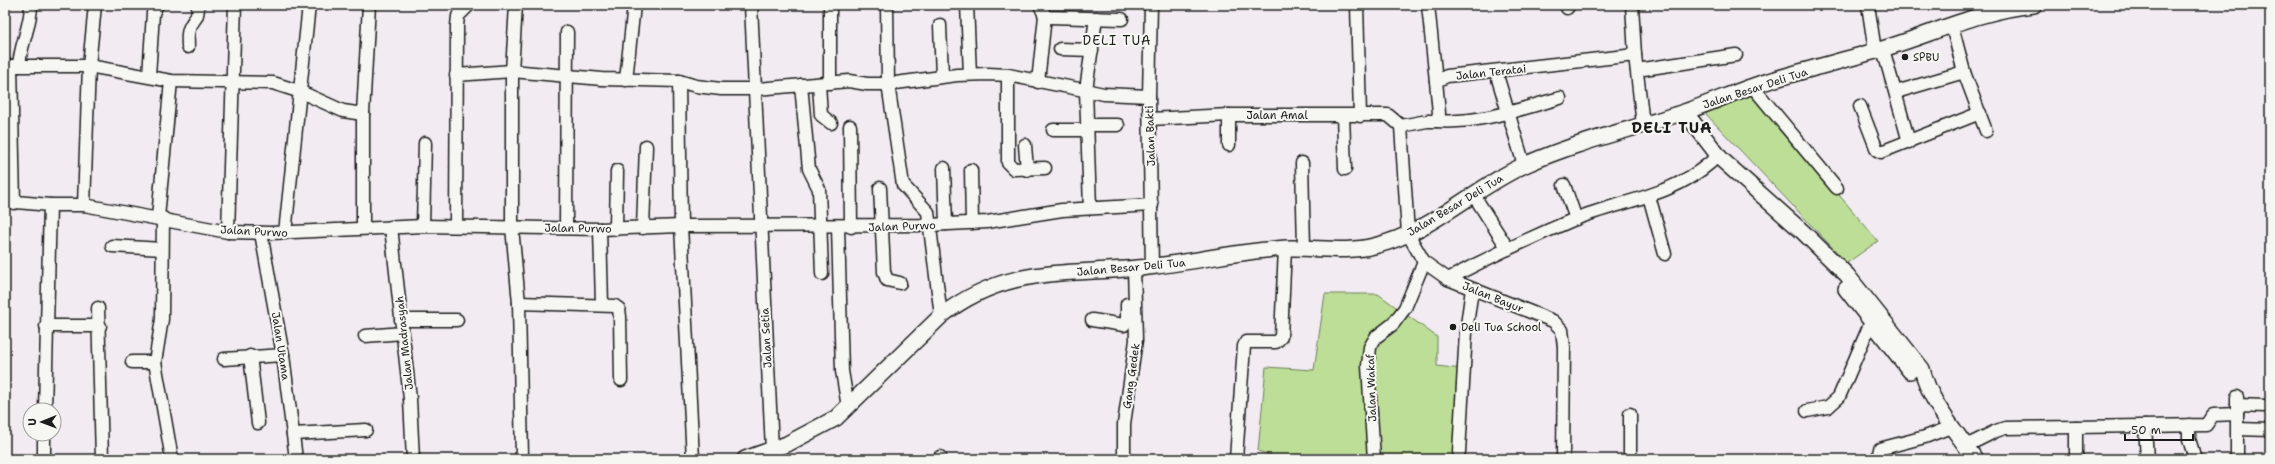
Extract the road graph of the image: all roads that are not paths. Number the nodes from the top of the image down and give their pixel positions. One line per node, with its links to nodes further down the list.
1 (30, 5): 33 (street)
2 (95, 5): 34 (street)
3 (157, 5): 43 (street)
4 (198, 5): 27 (street)
5 (235, 5): 50 (street)
6 (309, 5): 57 (street)
7 (369, 5): 65 (street)
8 (469, 5): 40 (street)
9 (516, 5): 36 (street)
10 (634, 5): 45 (street)
11 (751, 5): 55 (street, Jalan Setia)
12 (830, 5): 51 (street)
13 (887, 5): 52 (street)
14 (967, 5): 39 (street)
15 (1151, 5): 59 (street, Jalan Bakti)
16 (1357, 5): 68 (street)
17 (1428, 5): 48 (street)
18 (1632, 5): 31 (street)
19 (1868, 5): 30 (street)
20 (2034, 5): 25 (main road, Jalan Besar Deli Tua)
21 (1043, 10): 22 (street); 49 (street)
22 (1096, 18): 23 (street); 29 (street)
23 (1122, 19)
24 (940, 24): 44 (street)
25 (1952, 26): 30 (main road, Jalan Besar Deli Tua); 38 (street)
26 (567, 32): 41 (street)
27 (188, 46)
28 (1060, 49): 29 (street)
29 (1092, 50): 56 (street)
30 (1879, 50): 54 (main road, Jalan Besar Deli Tua); 58 (street)
31 (1635, 55): 35 (street); 37 (street, Jalan Teratai)
32 (1736, 55): 35 (street)
33 (12, 66): 34 (street); 98 (street)
34 (89, 66): 43 (street); 100 (street)
35 (1637, 70): 73 (street)
36 (512, 71): 40 (street); 41 (street); 112 (street)
37 (1496, 72): 48 (street, Jalan Teratai); 62 (street)
38 (1964, 72): 58 (street); 64 (street)
39 (970, 74): 42 (street); 44 (street)
40 (456, 75): 108 (street)
41 (568, 75): 45 (street); 113 (street)
42 (1008, 75): 49 (street); 92 (street)
43 (149, 76): 46 (street)
44 (942, 76): 52 (street)
45 (626, 80): 47 (street)
46 (171, 81): 50 (street); 103 (street)
47 (679, 81): 55 (street); 109 (street)
48 (1436, 81): 70 (street)
49 (1038, 82): 56 (street)
50 (232, 83): 57 (street); 123 (street)
51 (825, 83): 52 (street); 53 (street); 71 (street)
52 (888, 84): 111 (street)
53 (801, 85): 55 (street); 114 (street)
54 (1752, 86): 63 (main road, Jalan Besar Deli Tua); 95 (street)
55 (756, 89): 110 (street, Jalan Setia)
56 (1086, 90): 59 (street); 76 (street)
57 (301, 92): 65 (street); 125 (street)
58 (1896, 92): 79 (street)
59 (1149, 96): 69 (street, Jalan Bakti)
60 (1560, 98): 62 (street)
61 (1860, 106): 79 (street)
62 (1507, 113): 70 (street); 86 (street)
63 (1681, 113): 73 (main road, Jalan Besar Deli Tua); 84 (main road); 158 (main road)
64 (1980, 113): 78 (street); 79 (street)
65 (364, 114): 118 (street)
66 (1228, 115): 67 (street, Jalan Amal); 69 (street, Jalan Amal); 82 (street)
67 (1343, 116): 68 (street, Jalan Amal); 89 (street)
68 (1360, 116): 75 (street, Jalan Amal)
69 (1150, 119): 101 (street, Jalan Bakti)
70 (1437, 121): 75 (street)
71 (831, 123)
72 (1118, 125): 76 (street)
73 (1643, 125): 86 (main road, Jalan Besar Deli Tua)
74 (850, 126): 116 (street)
75 (1401, 126): 126 (street)
76 (1088, 128): 77 (street); 102 (street)
77 (1053, 130)
78 (1986, 131)
79 (1909, 142)
80 (425, 143): 107 (street)
81 (1025, 145): 92 (street)
82 (1229, 145)
83 (646, 146): 120 (street)
84 (1712, 162): 97 (street); 147 (main road)
85 (1302, 163): 129 (street)
86 (1524, 165): 96 (main road, Jalan Besar Deli Tua)
87 (944, 168): 106 (street)
88 (1045, 168): 92 (street)
89 (1345, 169)
90 (617, 170): 122 (street)
91 (971, 170): 105 (street)
92 (1027, 170)
93 (1564, 185): 104 (street)
94 (880, 188): 117 (street)
95 (1837, 188)
96 (1473, 194): 126 (main road, Jalan Besar Deli Tua); 131 (street)
97 (1649, 196): 104 (street); 132 (street)
98 (9, 202): 99 (street, Jalan Purwo)
99 (50, 205): 100 (street, Jalan Purwo); 148 (street)
100 (84, 205): 103 (street, Jalan Purwo)
101 (1152, 205): 102 (street, Jalan Purwo); 134 (street, Jalan Bakti)
102 (1090, 208): 105 (street, Jalan Purwo)
103 (160, 218): 123 (street, Jalan Purwo); 130 (street)
104 (1576, 219): 131 (street)
105 (972, 223): 106 (street, Jalan Purwo)
106 (946, 224): 111 (street, Jalan Purwo)
107 (423, 226): 108 (street, Jalan Purwo); 119 (street, Jalan Purwo)
108 (456, 226): 112 (street, Jalan Purwo)
109 (681, 226): 110 (street, Jalan Purwo); 120 (street, Jalan Purwo); 184 (street)
110 (761, 226): 114 (street, Jalan Purwo); 176 (street, Jalan Setia)
111 (929, 226): 117 (street, Jalan Purwo); 143 (street)
112 (512, 227): 113 (street, Jalan Purwo); 140 (street)
113 (566, 227): 121 (street, Jalan Purwo)
114 (820, 227): 115 (street, Jalan Purwo); 136 (street)
115 (838, 227): 116 (street, Jalan Purwo); 162 (street)
116 (851, 227): 117 (street, Jalan Purwo)
117 (882, 227): 138 (street)
118 (363, 228): 119 (street, Jalan Purwo); 125 (street, Jalan Purwo)
119 (391, 228): 144 (street, Jalan Madrasyah)
120 (643, 228): 122 (street, Jalan Purwo)
121 (600, 229): 122 (street, Jalan Purwo); 141 (street)
122 (616, 229)
123 (228, 232): 124 (street, Jalan Purwo)
124 (261, 233): 125 (street, Jalan Purwo); 152 (street, Jalan Utama)
125 (285, 233)
126 (1408, 234): 129 (main road, Jalan Besar Deli Tua); 133 (street, Jalan Bayur)
127 (112, 246): 130 (street)
128 (1285, 248): 129 (main road, Jalan Besar Deli Tua); 134 (main road, Jalan Besar Deli Tua); 187 (street)
129 (1304, 248)
130 (162, 249): 156 (street)
131 (1508, 249): 137 (street)
132 (1664, 254)
133 (1424, 262): 137 (street, Jalan Bayur); 188 (street, Jalan Wakaf)
134 (1152, 267): 135 (main road, Jalan Besar Deli Tua)
135 (1130, 268): 143 (main road, Jalan Besar Deli Tua); 146 (street); 186 (street, Gang Gedek)
136 (822, 274)
137 (1448, 279): 139 (street, Jalan Bayur)
138 (900, 283)
139 (1472, 289): 177 (street); 189 (street, Jalan Bayur)
140 (519, 303): 141 (street); 183 (street)
141 (602, 304): 157 (street)
142 (98, 308): 149 (street)
143 (941, 316): 162 (main road, Jalan Besar Deli Tua)
144 (401, 320): 145 (street); 150 (street, Jalan Madrasyah)
145 (458, 320)
146 (1092, 320)
147 (1871, 322): 158 (main road); 163 (street)
148 (46, 326): 149 (street); 159 (street)
149 (100, 326): 179 (street)
150 (403, 333): 151 (street); 182 (street, Jalan Madrasyah)
151 (365, 336)
152 (283, 355): 153 (street); 173 (street, Jalan Utama)
153 (250, 356): 154 (street); 165 (street)
154 (224, 359)
155 (132, 362): 156 (street)
156 (155, 362): 180 (street)
157 (621, 380)
158 (1925, 383): 168 (main road)
159 (45, 402)
160 (2237, 406): 161 (street); 166 (street); 170 (street)
161 (2265, 406)
162 (848, 407): 176 (main road, Jalan Besar Deli Tua)
163 (1807, 411)
164 (1630, 414): 190 (street)
165 (258, 423)
166 (2189, 425): 167 (street); 195 (street)
167 (2145, 426): 169 (street); 194 (street)
168 (1951, 427): 175 (main road); 191 (street)
169 (2076, 427): 175 (street); 193 (street)
170 (2238, 429): 172 (street); 196 (street)
171 (366, 430): 173 (street)
172 (2270, 430)
173 (293, 434): 181 (street, Jalan Utama)
174 (44, 442): 178 (street)
175 (1966, 446): 192 (main road)
176 (772, 450): 185 (main road, Jalan Besar Deli Tua)
177 (1459, 452)
178 (44, 459)
179 (102, 459)
180 (172, 459)
181 (296, 459)
182 (413, 459)
183 (522, 459)
184 (694, 459)
185 (745, 459)
186 (1124, 459)
187 (1236, 459)
188 (1374, 459)
189 (1563, 459)
190 (1630, 459)
191 (1878, 459)
192 (1975, 459)
193 (2076, 459)
194 (2147, 459)
195 (2195, 459)
196 (2237, 459)

